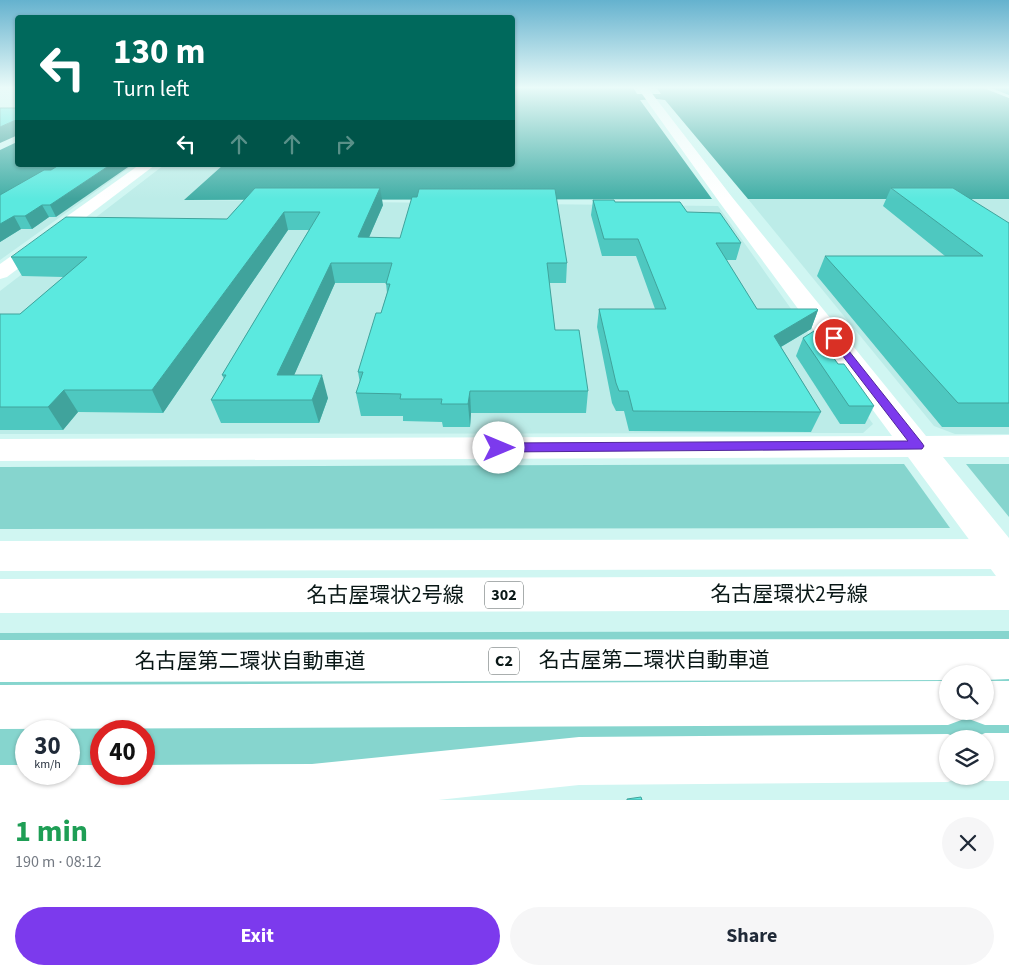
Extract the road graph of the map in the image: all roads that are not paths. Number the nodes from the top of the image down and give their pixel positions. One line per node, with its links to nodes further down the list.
1 (670, 124): 4 (main road)
2 (145, 167): 3 (main road)
3 (0, 273)
4 (918, 446): 5 (main road); 6 (main road); 8 (main road)
5 (1009, 446)
6 (0, 450)
7 (0, 556): 8 (main road)
8 (1006, 558)
9 (1009, 593): 10 (main road, 名古屋環状2号線 / 302)
10 (0, 596)
11 (1009, 660): 12 (main road, 名古屋第二環状自動車道 / C2)
12 (0, 661)
13 (939, 703): 16 (main road)
14 (994, 703): 15 (main road)
15 (1009, 703)
16 (99, 706): 17 (main road); 18 (main road)
17 (0, 707)
18 (0, 716)
19 (994, 757): 20 (main road)
20 (1009, 757)
21 (939, 758): 22 (main road)
22 (0, 790)

